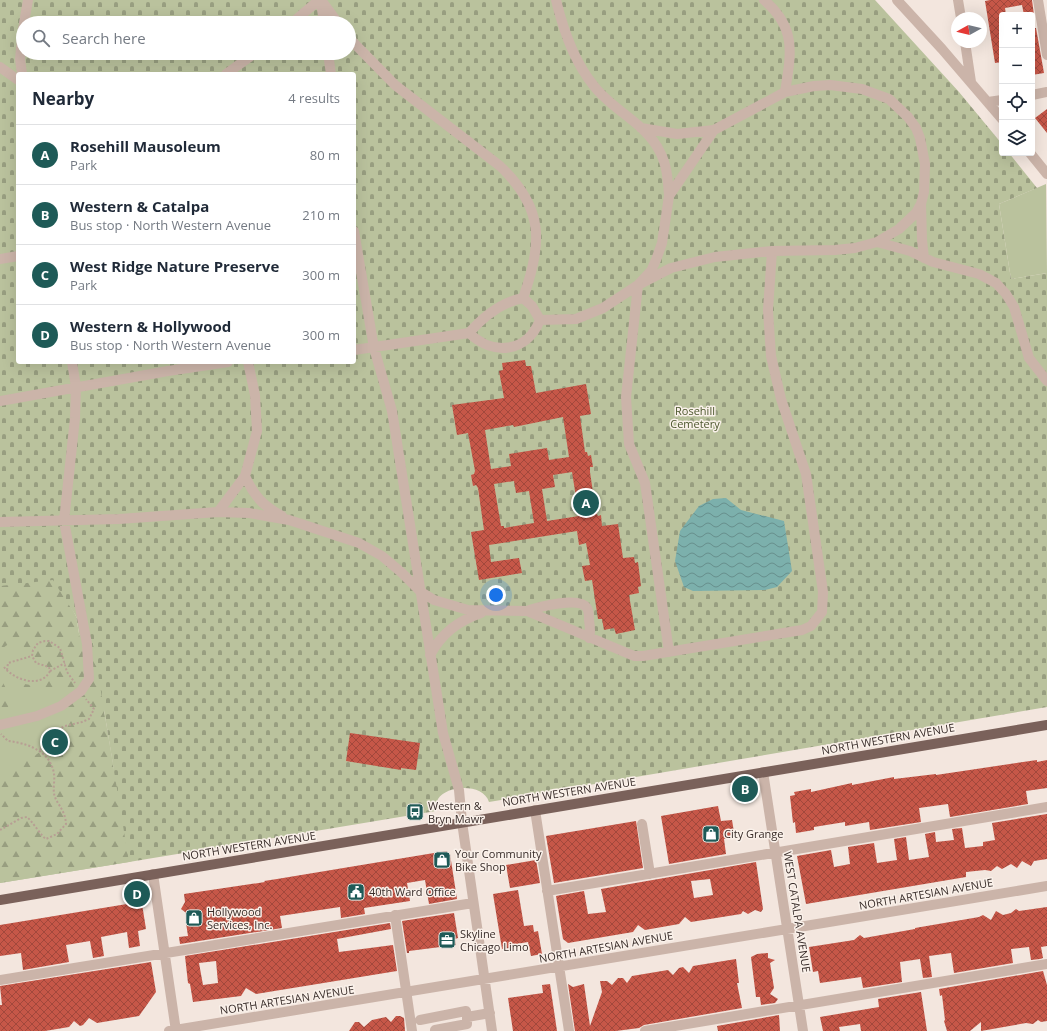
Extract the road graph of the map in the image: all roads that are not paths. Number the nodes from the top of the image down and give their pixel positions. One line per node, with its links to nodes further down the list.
1 (320, 0): 10 (street); 11 (street); 12 (street)
2 (556, 0): 31 (street)
3 (764, 0): 25 (street)
4 (897, 0): 24 (street)
5 (958, 0): 8 (street)
6 (1038, 0): 15 (street)
7 (29, 1): 9 (street)
8 (960, 12)
9 (26, 16)
10 (301, 16)
11 (323, 16)
12 (333, 16)
13 (356, 45): 44 (street)
14 (966, 48): 24 (street)
15 (1047, 55)
16 (21, 60): 20 (street)
17 (245, 60): 21 (street)
18 (329, 60): 22 (street)
19 (0, 67): 23 (street)
20 (22, 72)
21 (229, 72)
22 (331, 72)
23 (16, 79)
24 (972, 82): 29 (street)
25 (785, 92): 32 (street); 36 (street)
26 (1047, 92): 27 (street)
27 (1035, 94)
28 (999, 100): 29 (street)
29 (988, 102): 30 (street)
30 (999, 115)
31 (640, 128): 32 (street); 35 (street)
32 (714, 130): 35 (street)
33 (1032, 156): 34 (street)
34 (1047, 174)
35 (669, 196): 43 (street)
36 (921, 204): 37 (street); 41 (street)
37 (877, 242): 39 (street); 41 (street)
38 (356, 243): 47 (street)
39 (772, 251): 43 (street); 64 (street)
40 (16, 256): 42 (street)
41 (924, 258): 52 (street)
42 (0, 259)
43 (638, 285): 45 (street); 64 (street)
44 (523, 298): 45 (street); 46 (street)
45 (540, 320): 46 (street)
46 (469, 333): 47 (street)
47 (374, 348): 48 (street); 60 (street)
48 (356, 350)
49 (72, 364): 53 (street)
50 (216, 364): 53 (street)
51 (248, 364): 55 (street)
52 (1047, 381)
53 (76, 387): 54 (street); 58 (street)
54 (0, 401)
55 (245, 476): 56 (street); 57 (street)
56 (218, 512): 57 (street); 58 (street)
57 (289, 520): 60 (street)
58 (64, 521): 59 (street); 67 (street)
59 (0, 522)
60 (421, 592): 62 (street); 65 (street)
61 (527, 610): 62 (street); 63 (street); 63 (street)
62 (485, 611): 65 (street)
63 (589, 638): 64 (street)
64 (669, 652)
65 (430, 655): 71 (street)
66 (1047, 724): 68 (main road, NORTH WESTERN AVENUE)
67 (0, 725)
68 (763, 772): 70 (main road, NORTH WESTERN AVENUE); 73 (street, WEST CATALPA AVENUE)
69 (1047, 807): 73 (street)
70 (535, 810): 71 (main road, NORTH WESTERN AVENUE); 77 (street)
71 (462, 822): 74 (main road, NORTH WESTERN AVENUE); 79 (street)
72 (642, 824): 75 (street)
73 (776, 853): 75 (street); 81 (street, WEST CATALPA AVENUE)
74 (153, 874): 78 (main road, NORTH WESTERN AVENUE); 82 (street)
75 (650, 874): 77 (street)
76 (1047, 886): 81 (street, NORTH ARTESIAN AVENUE)
77 (547, 891): 84 (street)
78 (0, 900)
79 (474, 903): 80 (street); 86 (street)
80 (395, 915): 82 (street); 87 (street)
81 (787, 929): 84 (street, NORTH ARTESIAN AVENUE); 88 (street, WEST CATALPA AVENUE)
82 (165, 953): 85 (street); 93 (street)
83 (1047, 964): 88 (street)
84 (559, 967): 86 (street, NORTH ARTESIAN AVENUE); 96 (street)
85 (0, 980)
86 (484, 980): 87 (street, NORTH ARTESIAN AVENUE); 89 (street)
87 (406, 992): 93 (street, NORTH ARTESIAN AVENUE); 94 (street)
88 (799, 1005): 97 (street); 98 (street, WEST CATALPA AVENUE)
89 (490, 1013): 90 (street); 95 (street)
90 (467, 1017): 91 (street); 92 (street)
91 (420, 1020)
92 (435, 1030)
93 (174, 1031)
94 (412, 1031)
95 (492, 1031)
96 (569, 1031)
97 (645, 1031)
98 (803, 1031)

